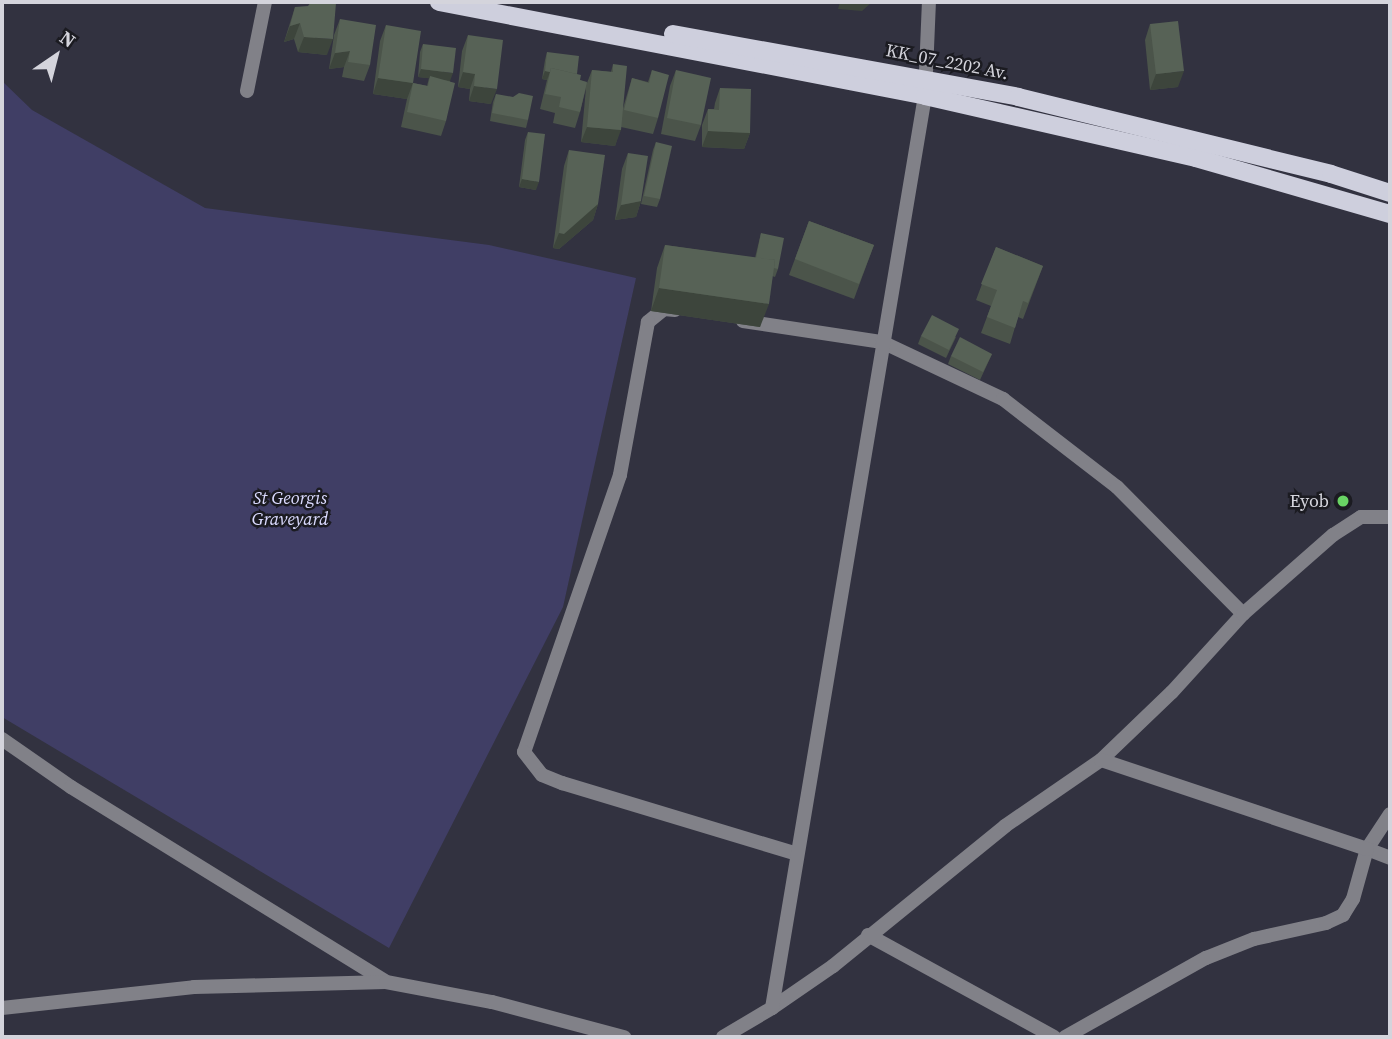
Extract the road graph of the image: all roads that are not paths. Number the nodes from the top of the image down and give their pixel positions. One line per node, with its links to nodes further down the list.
1 (265, 2): 6 (street)
2 (439, 2): 5 (main road)
3 (489, 2): 5 (main road, KK_07_2202 Av.)
4 (929, 2): 5 (street)
5 (926, 87): 7 (main road, KK_07_2202 Av.); 8 (main road); 11 (street)
6 (247, 91)
7 (1390, 193)
8 (1390, 214)
9 (691, 313): 18 (street)
10 (732, 319): 11 (street)
11 (882, 342): 13 (street); 18 (street)
12 (1390, 517): 13 (street)
13 (1243, 614): 15 (street)
14 (2, 739): 21 (street)
15 (1101, 760): 17 (street); 20 (street)
16 (1390, 814): 17 (street)
17 (1367, 849): 19 (street); 27 (street)
18 (797, 854): 23 (street)
19 (1390, 858)
20 (868, 935): 23 (street); 26 (street)
21 (386, 982): 22 (street); 24 (street)
22 (2, 1008)
23 (772, 1008): 25 (street)
24 (624, 1037)
25 (723, 1037)
26 (1054, 1037)
27 (1065, 1037)

